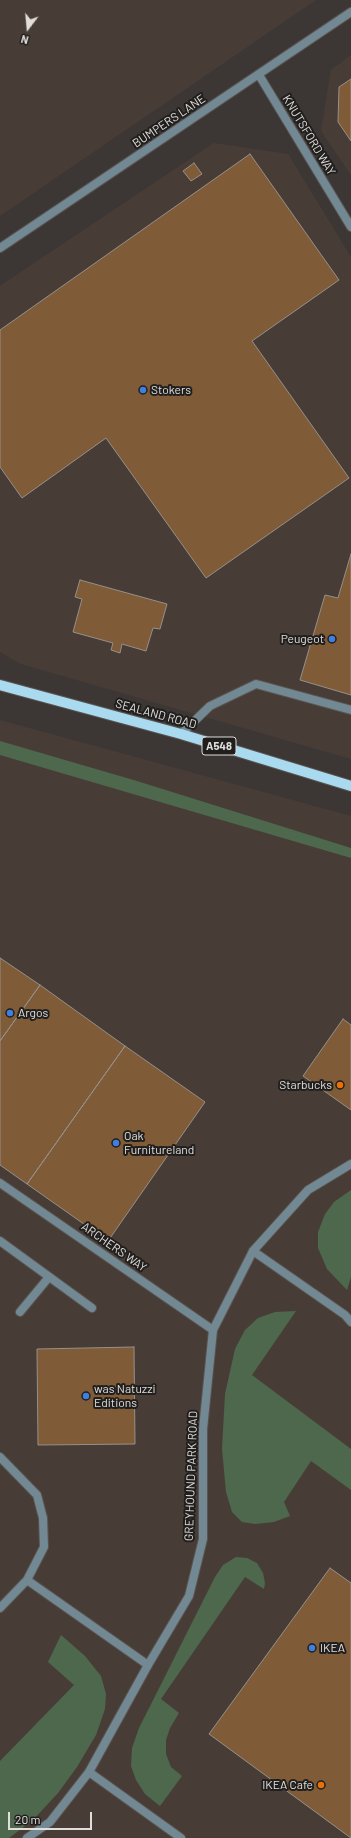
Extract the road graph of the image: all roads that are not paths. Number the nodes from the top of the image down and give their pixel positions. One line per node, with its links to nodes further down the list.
1 (351, 12): 2 (street, BUMPERS LANE)
2 (259, 75): 3 (street, KNUTSFORD WAY); 4 (street, BUMPERS LANE)
3 (351, 227)
4 (0, 248)
5 (0, 685): 7 (main road, SEALAND ROAD / A548)
6 (351, 710): 7 (street)
7 (181, 734): 8 (main road, SEALAND ROAD / A548)
8 (351, 786)
9 (351, 1164): 12 (street, GREYHOUND PARK ROAD)
10 (0, 1183): 17 (street, ARCHERS WAY)
11 (0, 1241): 13 (street)
12 (253, 1251): 16 (street); 17 (street, GREYHOUND PARK ROAD)
13 (49, 1277): 14 (street); 15 (street)
14 (92, 1308)
15 (20, 1312)
16 (351, 1322)
17 (214, 1330): 21 (street, GREYHOUND PARK ROAD)
18 (0, 1456): 19 (street)
19 (27, 1580): 20 (street); 21 (street)
20 (0, 1608)
21 (148, 1665): 22 (street, GREYHOUND PARK ROAD)
22 (89, 1772): 23 (street, GREYHOUND PARK ROAD); 24 (street)
23 (27, 1838)
24 (181, 1838)

